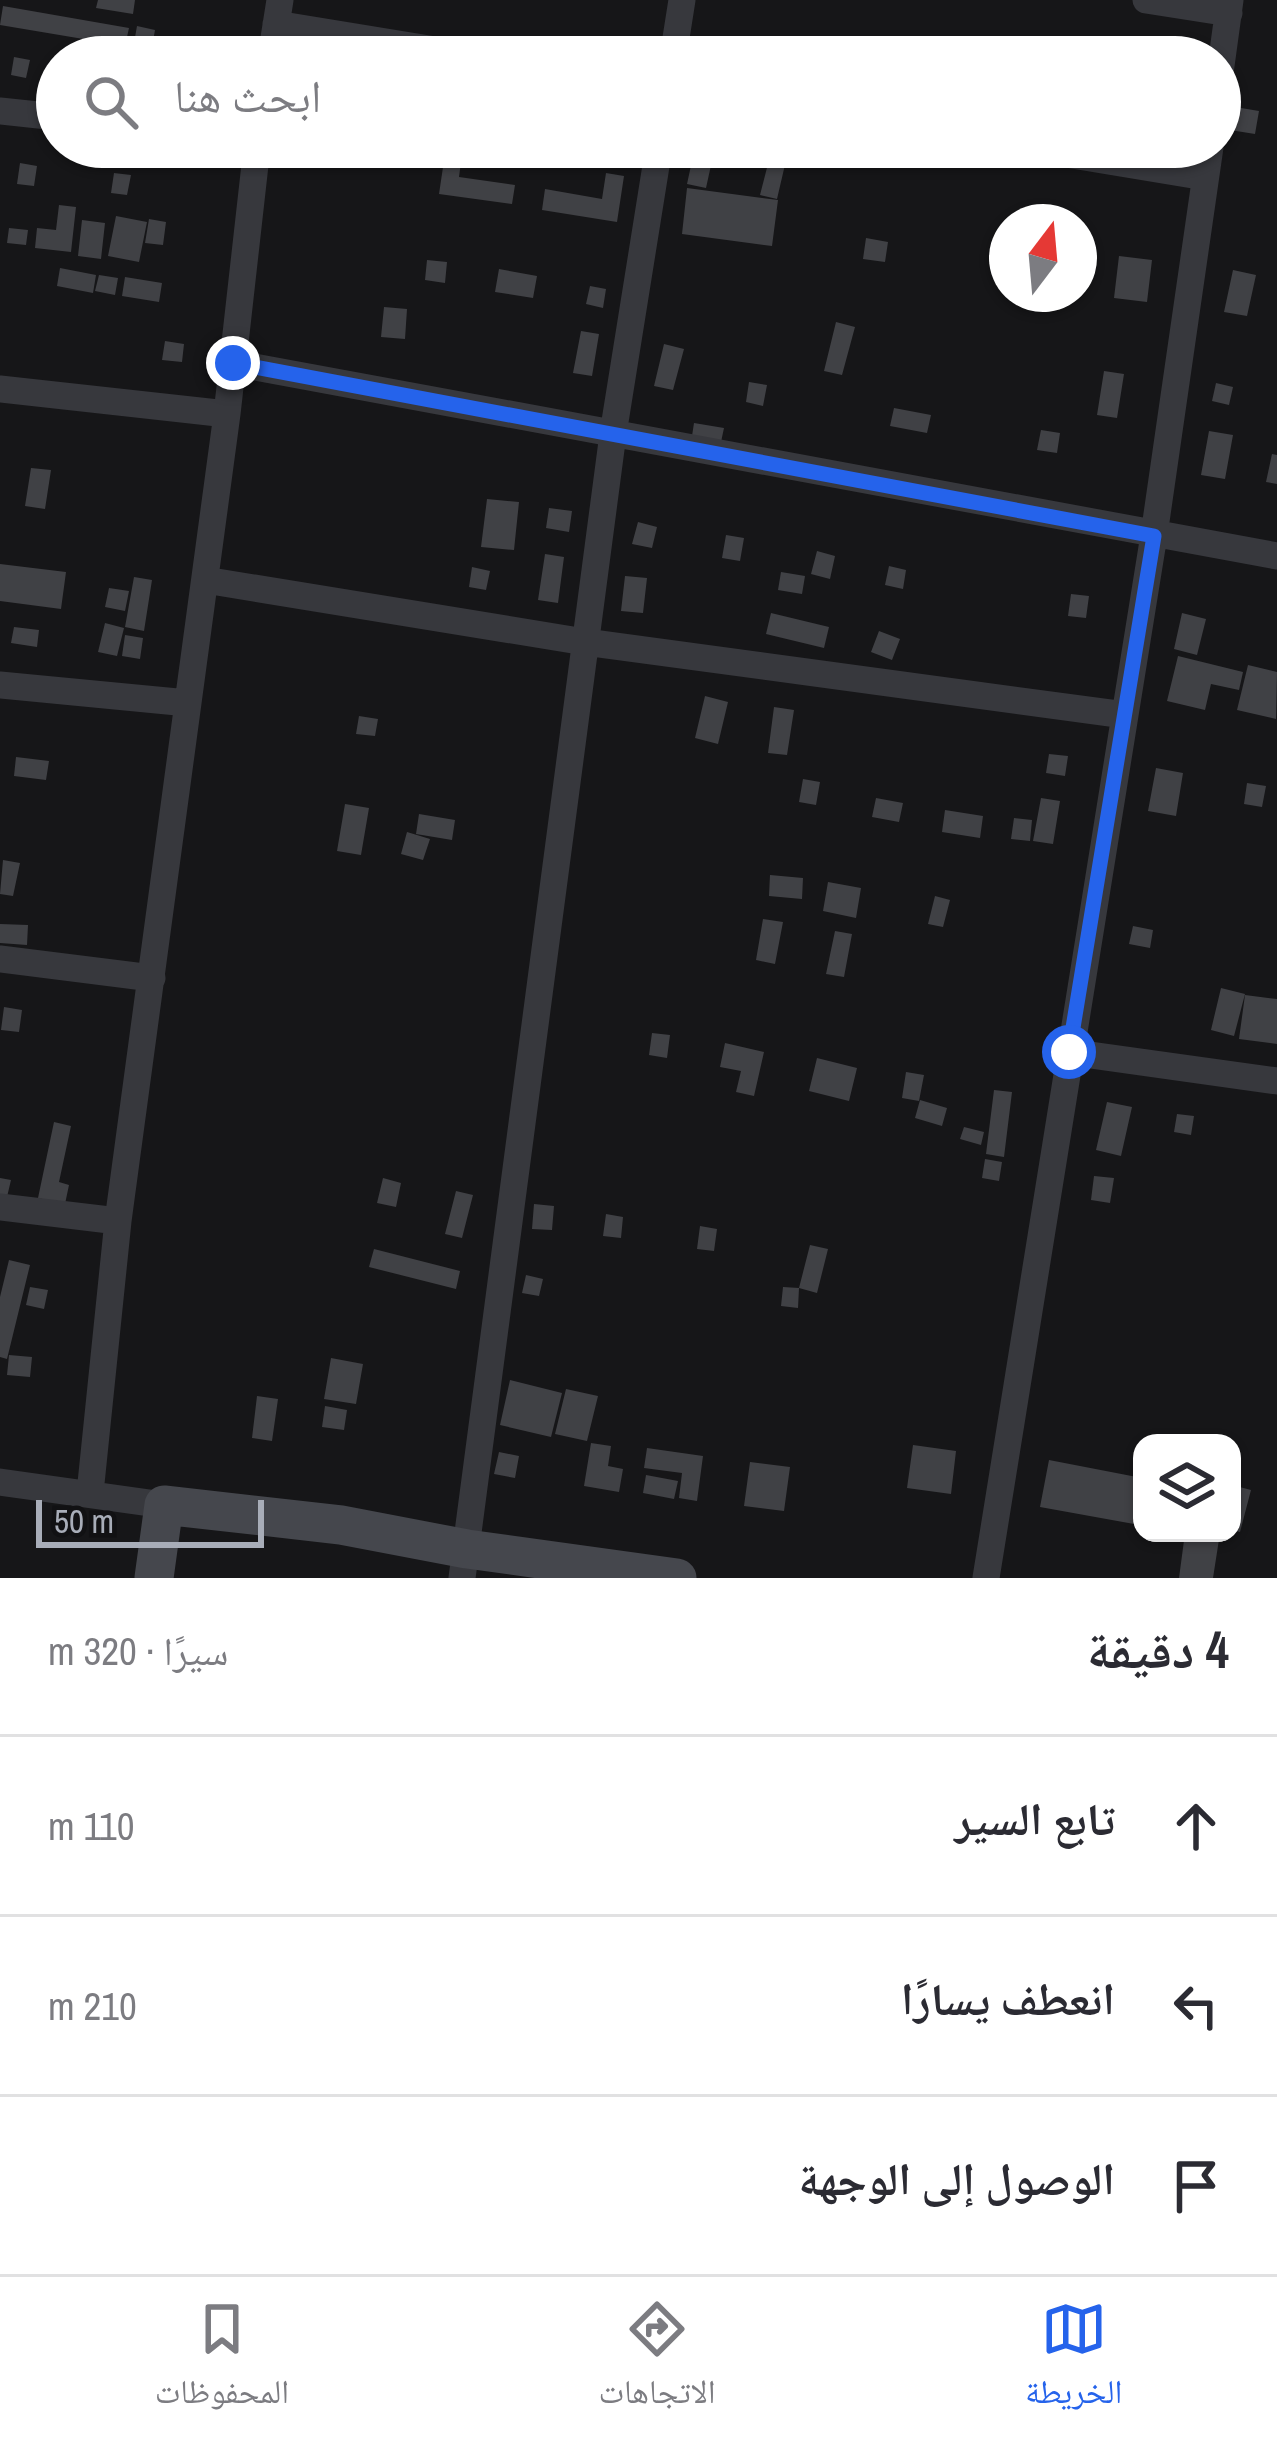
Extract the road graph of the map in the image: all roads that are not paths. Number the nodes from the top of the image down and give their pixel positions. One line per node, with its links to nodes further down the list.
1 (682, 0): 6 (street)
2 (1146, 0): 3 (street)
3 (1229, 6): 7 (street)
4 (278, 12): 5 (street)
5 (385, 36)
6 (676, 36)
7 (1225, 36)
8 (0, 111): 9 (street)
9 (36, 115)
10 (255, 168): 15 (street)
11 (656, 168): 18 (street)
12 (1151, 168): 14 (street)
13 (1206, 168): 14 (street)
14 (1205, 177): 19 (street)
15 (233, 363): 17 (street); 18 (street)
16 (0, 389): 17 (street)
17 (227, 413): 21 (street)
18 (613, 434): 19 (street); 22 (street)
19 (1154, 536): 20 (street); 25 (street)
20 (1277, 556)
21 (205, 580): 22 (street); 24 (street)
22 (585, 642): 25 (street); 35 (street)
23 (0, 685): 24 (street)
24 (188, 704): 27 (street)
25 (1124, 715): 28 (street)
26 (0, 959): 27 (street)
27 (152, 978): 31 (street)
28 (1069, 1052): 29 (street); 38 (street)
29 (1277, 1081)
30 (0, 1208): 31 (street)
31 (118, 1221): 33 (street)
32 (0, 1482): 33 (street)
33 (90, 1493): 34 (street)
34 (164, 1505): 35 (street); 36 (street)
35 (465, 1563): 37 (street)
36 (154, 1578)
37 (677, 1578)
38 (986, 1578)

